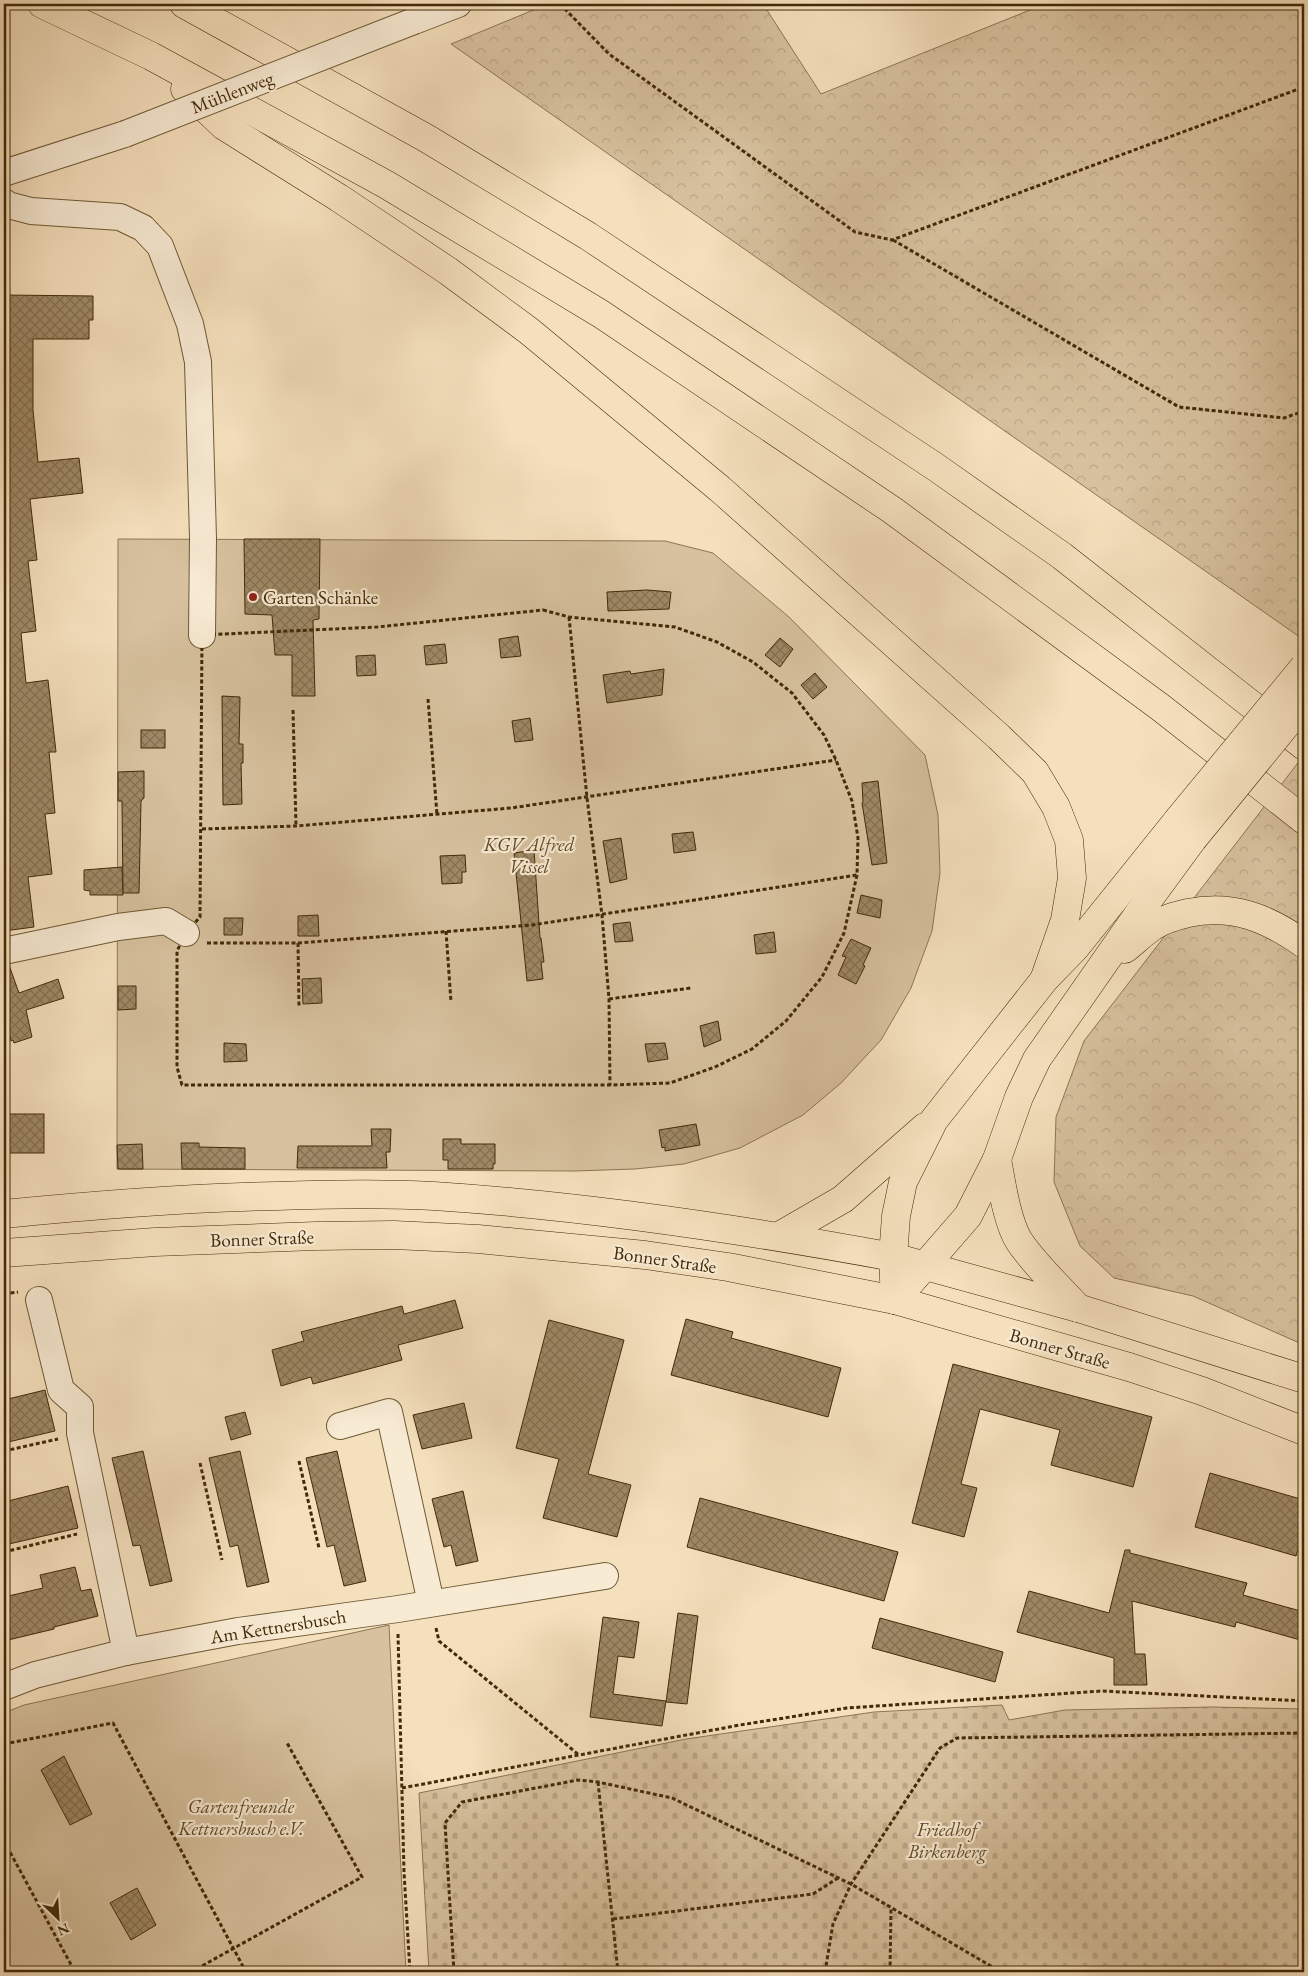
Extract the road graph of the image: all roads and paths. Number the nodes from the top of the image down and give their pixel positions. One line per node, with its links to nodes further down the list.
1 (42, 4): 5 (main road)
2 (184, 4): 17 (main road)
3 (458, 4): 7 (street, Mühlenweg, bridge)
4 (560, 4): 9 (path)
5 (151, 56): 21 (main road); 33 (main road)
6 (1304, 87): 9 (path)
7 (4, 173)
8 (4, 202): 12 (street)
9 (892, 240): 10 (path)
10 (1304, 411)
11 (569, 617): 12 (path); 18 (path); 19 (path)
12 (202, 635): 23 (path)
13 (1304, 667): 24 (main road, bridge)
14 (428, 699): 20 (path)
15 (1304, 702): 24 (main road, bridge)
16 (293, 710): 22 (path)
17 (1304, 746)
18 (836, 760): 19 (path); 25 (path)
19 (587, 798): 20 (path); 26 (path)
20 (437, 815): 22 (path)
21 (1304, 820)
22 (296, 826): 23 (path)
23 (202, 829): 28 (path)
24 (1185, 830): 32 (main road); 33 (main road)
25 (857, 875): 26 (path); 38 (path)
26 (602, 915): 27 (path); 35 (path)
27 (446, 931): 29 (path); 36 (path)
28 (194, 938): 29 (path); 31 (street); 38 (path)
29 (298, 943): 37 (path)
30 (1304, 944): 32 (main road)
31 (4, 951)
32 (1097, 972): 40 (main road)
33 (1044, 980): 39 (main road)
34 (691, 988): 35 (path)
35 (609, 1000): 38 (path)
36 (451, 1002)
37 (299, 1007)
38 (610, 1085)
39 (934, 1120): 42 (main road); 44 (main road)
40 (997, 1159): 45 (main road); 48 (main road)
41 (4, 1214): 42 (main road, Bonner Straße)
42 (779, 1236): 44 (main road, Bonner Straße)
43 (4, 1253): 47 (main road, Bonner Straße)
44 (893, 1257): 45 (main road, Bonner Straße); 47 (main road)
45 (926, 1264): 47 (main road); 48 (main road, Bonner Straße)
46 (39, 1300): 52 (street)
47 (906, 1304): 51 (main road, Bonner Straße)
48 (1078, 1308): 49 (main road, Bonner Straße)
49 (1304, 1379)
50 (340, 1426): 61 (street)
51 (1304, 1431)
52 (80, 1433): 53 (path); 56 (street)
53 (4, 1451)
54 (299, 1461): 57 (path)
55 (200, 1463): 59 (path)
56 (100, 1529): 58 (path); 63 (street)
57 (319, 1548)
58 (4, 1552)
59 (222, 1560)
60 (605, 1576): 61 (street, Am Kettnersbusch)
61 (431, 1603): 62 (street, Am Kettnersbusch); 69 (path)
62 (398, 1609): 63 (street, Am Kettnersbusch); 71 (path)
63 (126, 1652): 64 (street, Am Kettnersbusch)
64 (4, 1687)
65 (1304, 1701): 69 (path)
66 (1304, 1733): 74 (path)
67 (287, 1743): 77 (path)
68 (4, 1744): 77 (path)
69 (580, 1755): 71 (path)
70 (598, 1782): 73 (path); 76 (path); 83 (path)
71 (402, 1788): 82 (path)
72 (4, 1841): 79 (path)
73 (838, 1878): 74 (path); 76 (path)
74 (851, 1884): 75 (path); 85 (path)
75 (891, 1908): 86 (path); 87 (path)
76 (612, 1919): 84 (path)
77 (233, 1949): 80 (path); 81 (path)
78 (1304, 1963): 88 (path)
79 (75, 1972)
80 (191, 1972)
81 (246, 1972)
82 (410, 1972)
83 (454, 1972)
84 (618, 1972)
85 (825, 1972)
86 (890, 1972)
87 (1000, 1972)
88 (1299, 1972)

